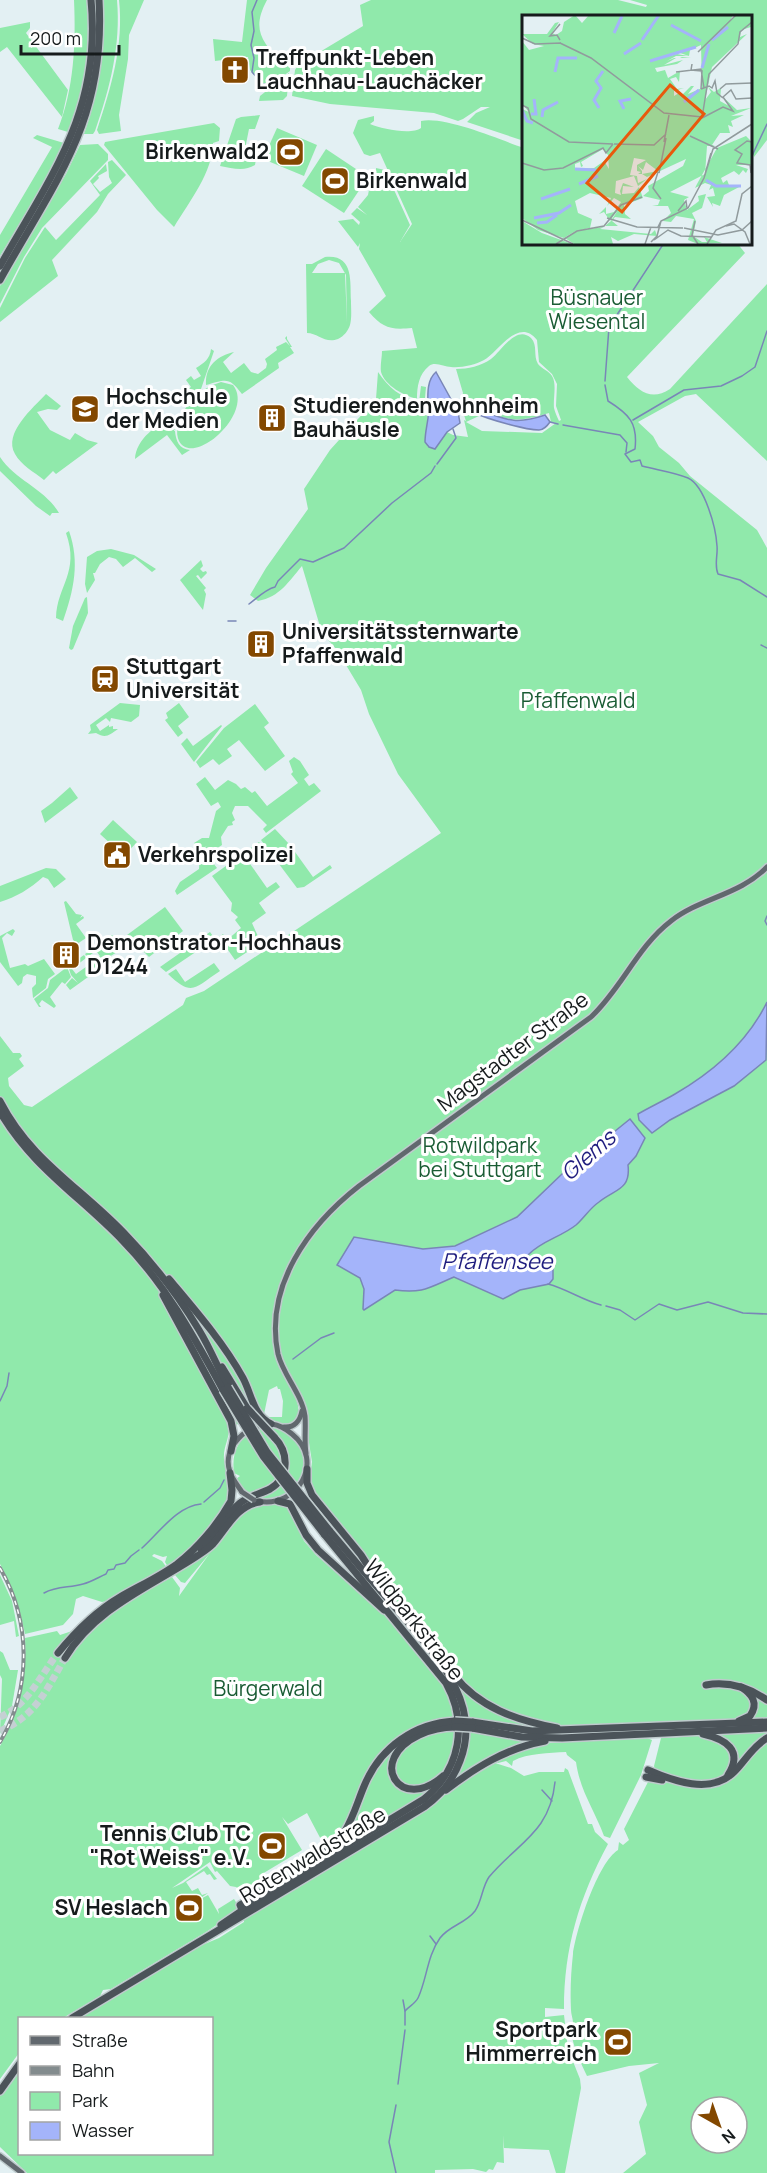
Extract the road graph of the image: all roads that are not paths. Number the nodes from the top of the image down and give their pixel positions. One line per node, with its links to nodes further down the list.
1 (96, 4): 2 (highway); 3 (highway)
2 (0, 266)
3 (0, 280)
4 (767, 867): 11 (main road, Magstadter Straße)
5 (0, 1101): 7 (highway)
6 (0, 1112): 8 (highway)
7 (136, 1247): 9 (highway); 12 (highway)
8 (144, 1265): 10 (highway); 14 (highway)
9 (211, 1353): 10 (highway); 21 (highway, bridge)
10 (225, 1388): 20 (highway, bridge)
11 (302, 1407): 13 (main road); 15 (main road, Magstadter Straße)
12 (271, 1424): 13 (main road); 14 (main road)
13 (282, 1427): 15 (main road)
14 (231, 1451): 17 (main road)
15 (306, 1453): 16 (main road)
16 (307, 1469): 19 (main road); 22 (highway)
17 (230, 1473): 18 (main road, bridge); 24 (highway)
18 (257, 1501): 19 (main road); 21 (highway)
19 (278, 1501): 23 (highway)
20 (327, 1532): 22 (highway, Wildparkstraße); 23 (highway, Wildparkstraße)
21 (188, 1562): 25 (highway)
22 (389, 1601): 26 (highway, Wildparkstraße)
23 (407, 1633): 37 (highway, Wildparkstraße)
24 (58, 1653)
25 (66, 1658)
26 (437, 1659): 35 (highway); 40 (highway, Rotenwaldstraße)
27 (706, 1685): 28 (highway)
28 (741, 1687): 29 (highway); 32 (highway)
29 (767, 1700)
30 (767, 1722): 32 (highway)
31 (455, 1724): 35 (highway, bridge); 37 (highway); 41 (highway)
32 (718, 1724): 35 (highway)
33 (767, 1728): 34 (highway)
34 (695, 1732): 35 (highway); 39 (highway)
35 (562, 1734): 40 (highway)
36 (767, 1738): 39 (highway)
37 (449, 1770): 42 (highway, Rotenwaldstraße)
38 (647, 1773): 39 (highway)
39 (724, 1779)
40 (438, 1797): 45 (highway, Rotenwaldstraße)
41 (280, 1882): 42 (highway); 43 (highway, Rotenwaldstraße)
42 (272, 1891): 43 (highway, Rotenwaldstraße)
43 (241, 1908): 44 (highway, Rotenwaldstraße)
44 (69, 2017)
45 (75, 2017)
46 (18, 2061): 48 (highway)
47 (18, 2066): 49 (highway)
48 (0, 2084)
49 (0, 2091)
50 (0, 2154): 51 (main road)
51 (22, 2173)

